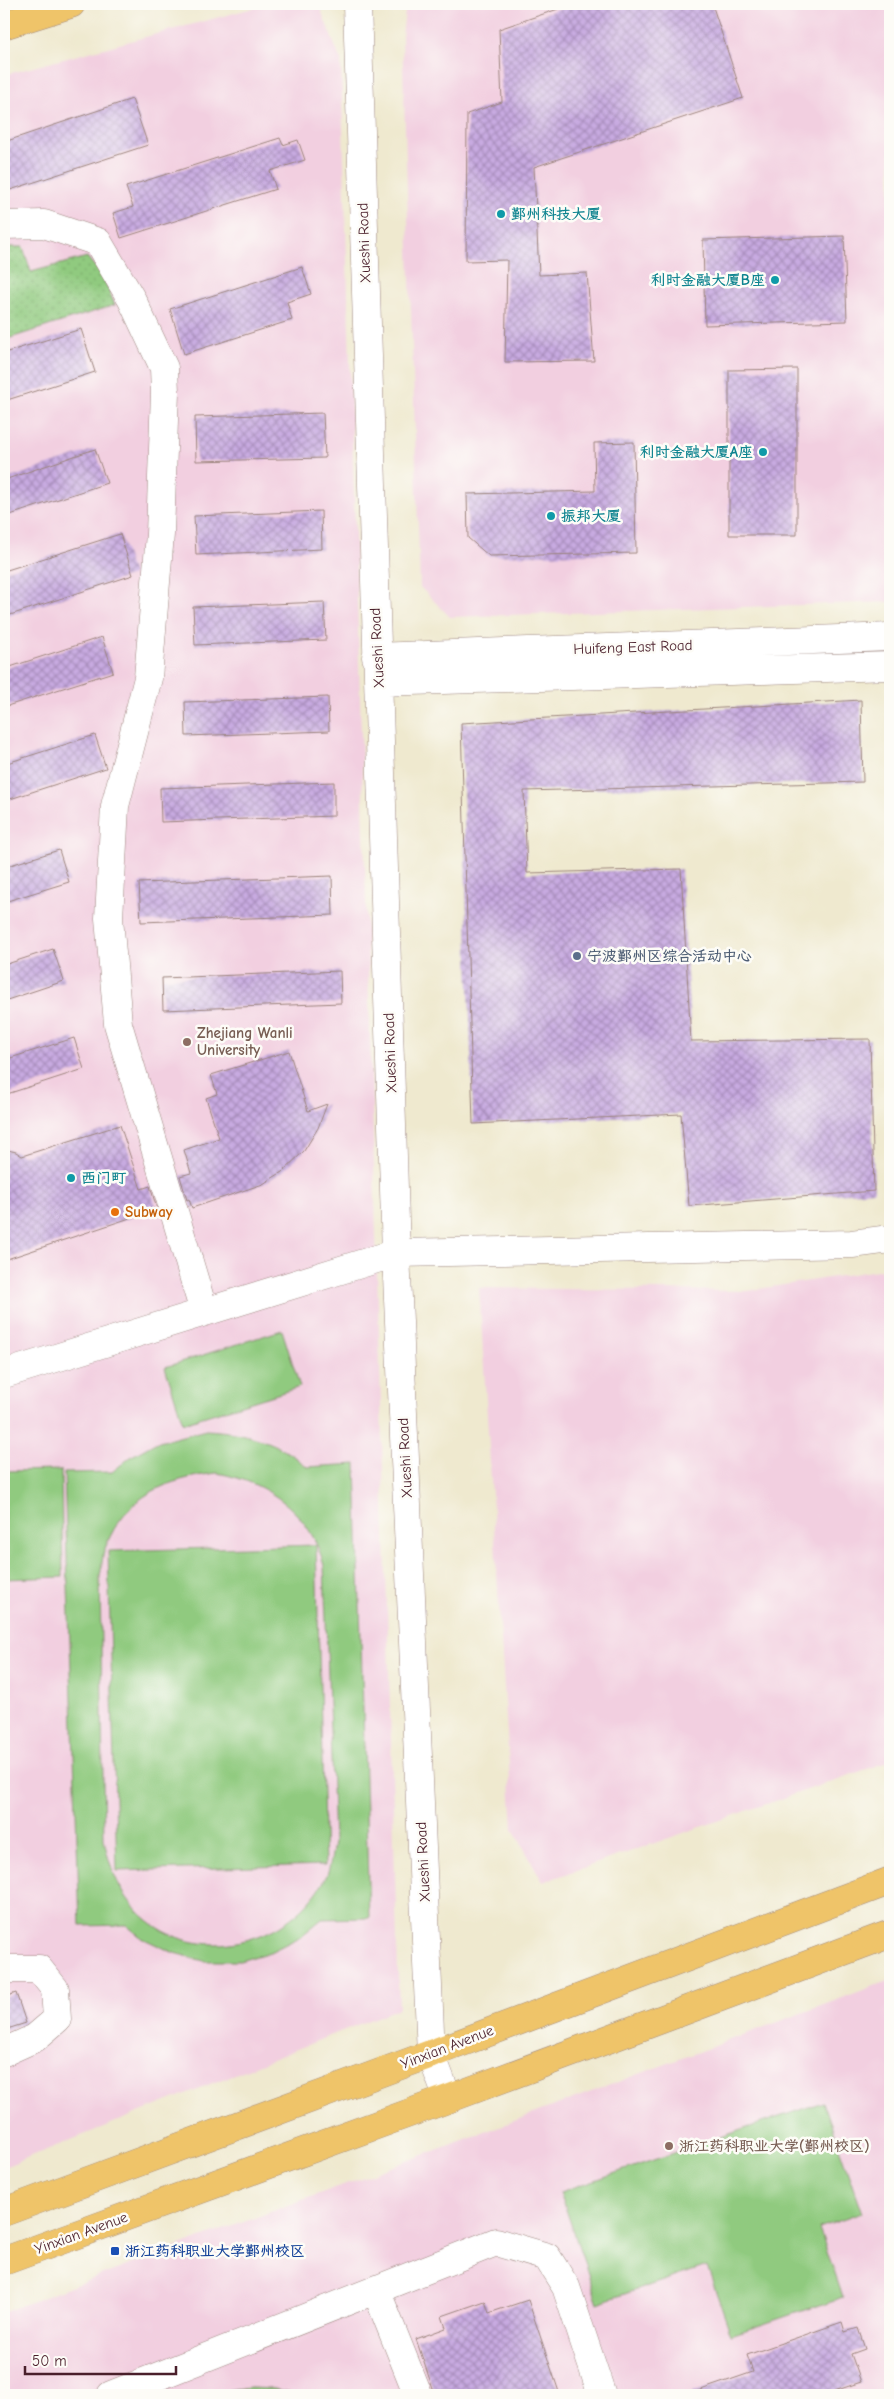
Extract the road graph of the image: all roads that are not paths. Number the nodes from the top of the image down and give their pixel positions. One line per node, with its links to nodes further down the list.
1 (71, 4): 3 (main road)
2 (357, 4): 7 (street, Xueshi Road)
3 (4, 25)
4 (4, 225): 10 (street)
5 (890, 638): 7 (street, Huifeng East Road)
6 (890, 666): 7 (street, Huifeng East Road)
7 (377, 669): 9 (street, Xueshi Road)
8 (890, 1239): 9 (street)
9 (396, 1252): 10 (street); 16 (street, Xueshi Road)
10 (204, 1312): 11 (street)
11 (4, 1374)
12 (890, 1881): 16 (main road, Yinxian Avenue)
13 (890, 1934): 17 (main road, Yinxian Avenue)
14 (4, 1969): 15 (street)
15 (4, 2052)
16 (431, 2054): 17 (street, Xueshi Road); 18 (main road, Yinxian Avenue)
17 (448, 2099): 19 (main road, Yinxian Avenue)
18 (4, 2212)
19 (4, 2261)
20 (376, 2290): 21 (street); 22 (street); 23 (street)
21 (112, 2395)
22 (418, 2395)
23 (602, 2395)

